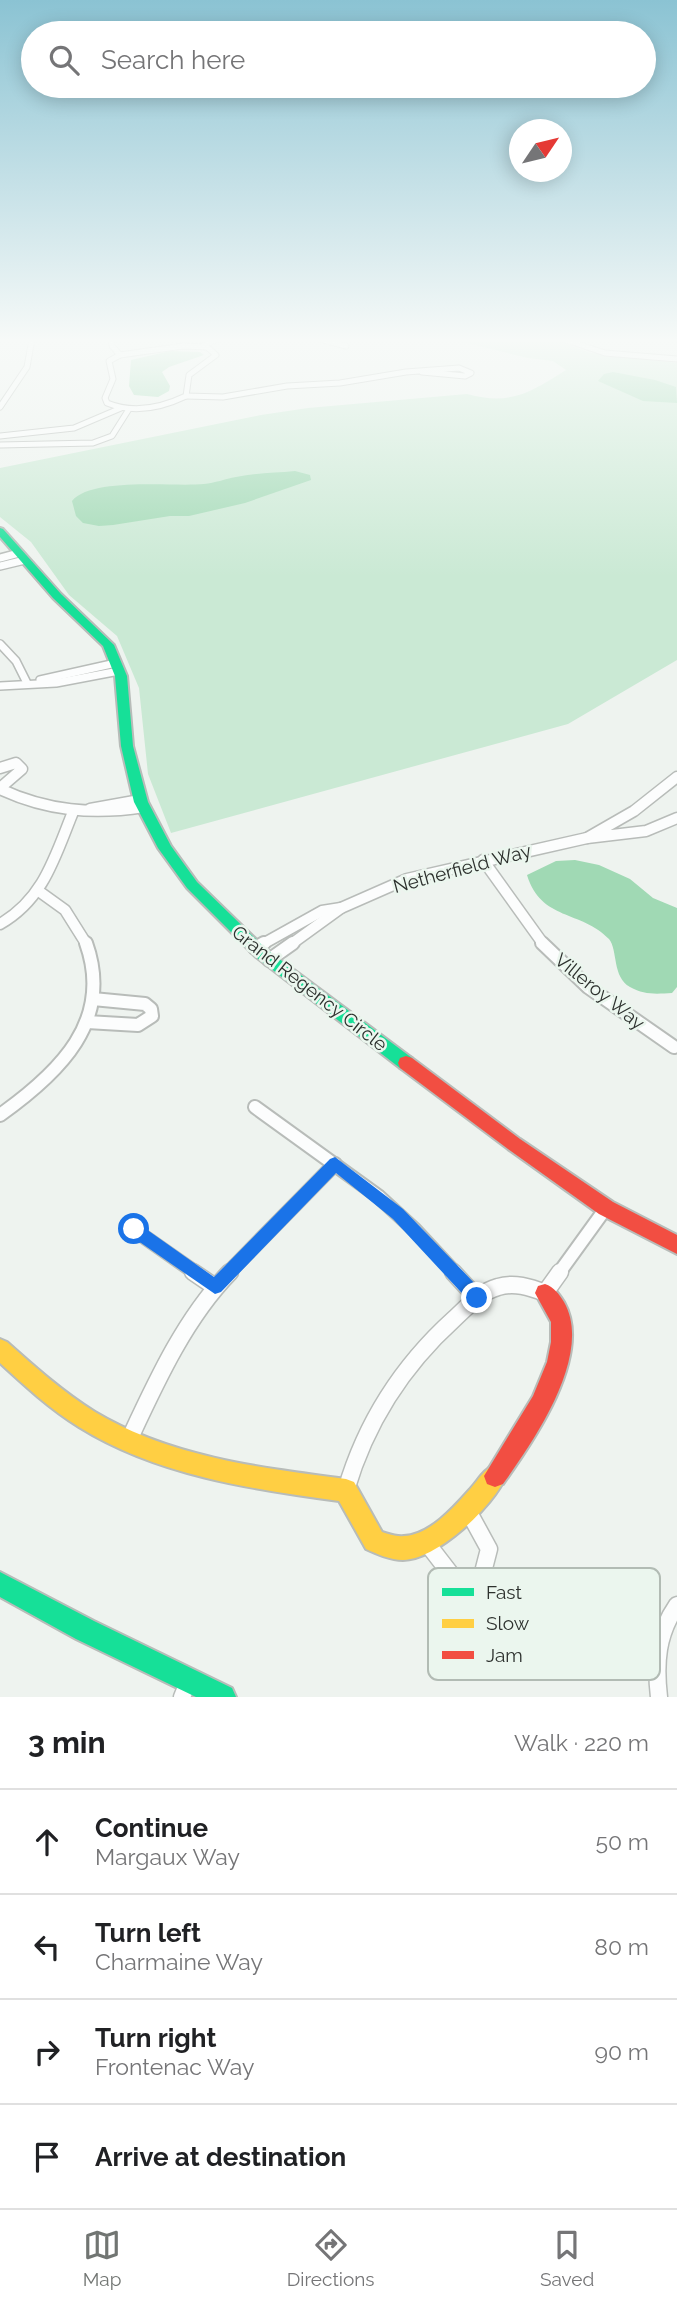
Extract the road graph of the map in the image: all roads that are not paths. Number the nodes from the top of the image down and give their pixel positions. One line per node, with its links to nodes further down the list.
1 (97, 418): 3 (street)
2 (124, 418): 4 (street)
3 (0, 436)
4 (0, 445)
5 (0, 531): 6 (street, Grand Regency Circle)
6 (22, 556): 7 (street); 8 (street); 10 (street, Grand Regency Circle)
7 (0, 558)
8 (0, 566)
9 (0, 644): 11 (street)
10 (118, 667): 11 (street); 16 (street, Grand Regency Circle)
11 (30, 683): 12 (street)
12 (0, 686)
13 (0, 768): 15 (street)
14 (677, 777): 19 (street, Netherfield Way)
15 (0, 789): 17 (street)
16 (142, 804): 17 (street); 24 (street, Grand Regency Circle)
17 (72, 812): 21 (street)
18 (677, 818): 19 (street, Netherfield Way)
19 (587, 838): 20 (street, Netherfield Way)
20 (483, 860): 22 (street, Netherfield Way); 28 (street, Villeroy Way)
21 (40, 892): 23 (street); 26 (street)
22 (341, 908): 24 (street, Netherfield Way); 25 (street, Netherfield Way)
23 (0, 924)
24 (255, 948): 25 (street, Grand Regency Circle)
25 (270, 960): 32 (street, Grand Regency Circle)
26 (93, 999): 27 (street); 27 (street)
27 (87, 1021): 30 (street)
28 (676, 1048)
29 (255, 1107): 31 (street)
30 (0, 1115)
31 (335, 1164): 35 (street); 37 (street)
32 (606, 1209): 34 (street, Grand Regency Circle); 36 (street)
33 (134, 1229): 35 (street)
34 (677, 1245)
35 (215, 1287): 39 (street)
36 (545, 1293): 37 (street); 41 (street)
37 (477, 1298): 40 (street)
38 (0, 1349): 39 (street)
39 (129, 1440): 40 (street)
40 (346, 1490): 42 (street)
41 (466, 1507): 42 (street); 44 (street)
42 (425, 1541): 43 (street)
43 (446, 1568)
44 (484, 1568)
45 (0, 1584): 48 (street)
46 (677, 1605): 47 (street)
47 (660, 1644)
48 (189, 1680): 49 (street); 50 (street)
49 (220, 1696)
50 (182, 1697)

